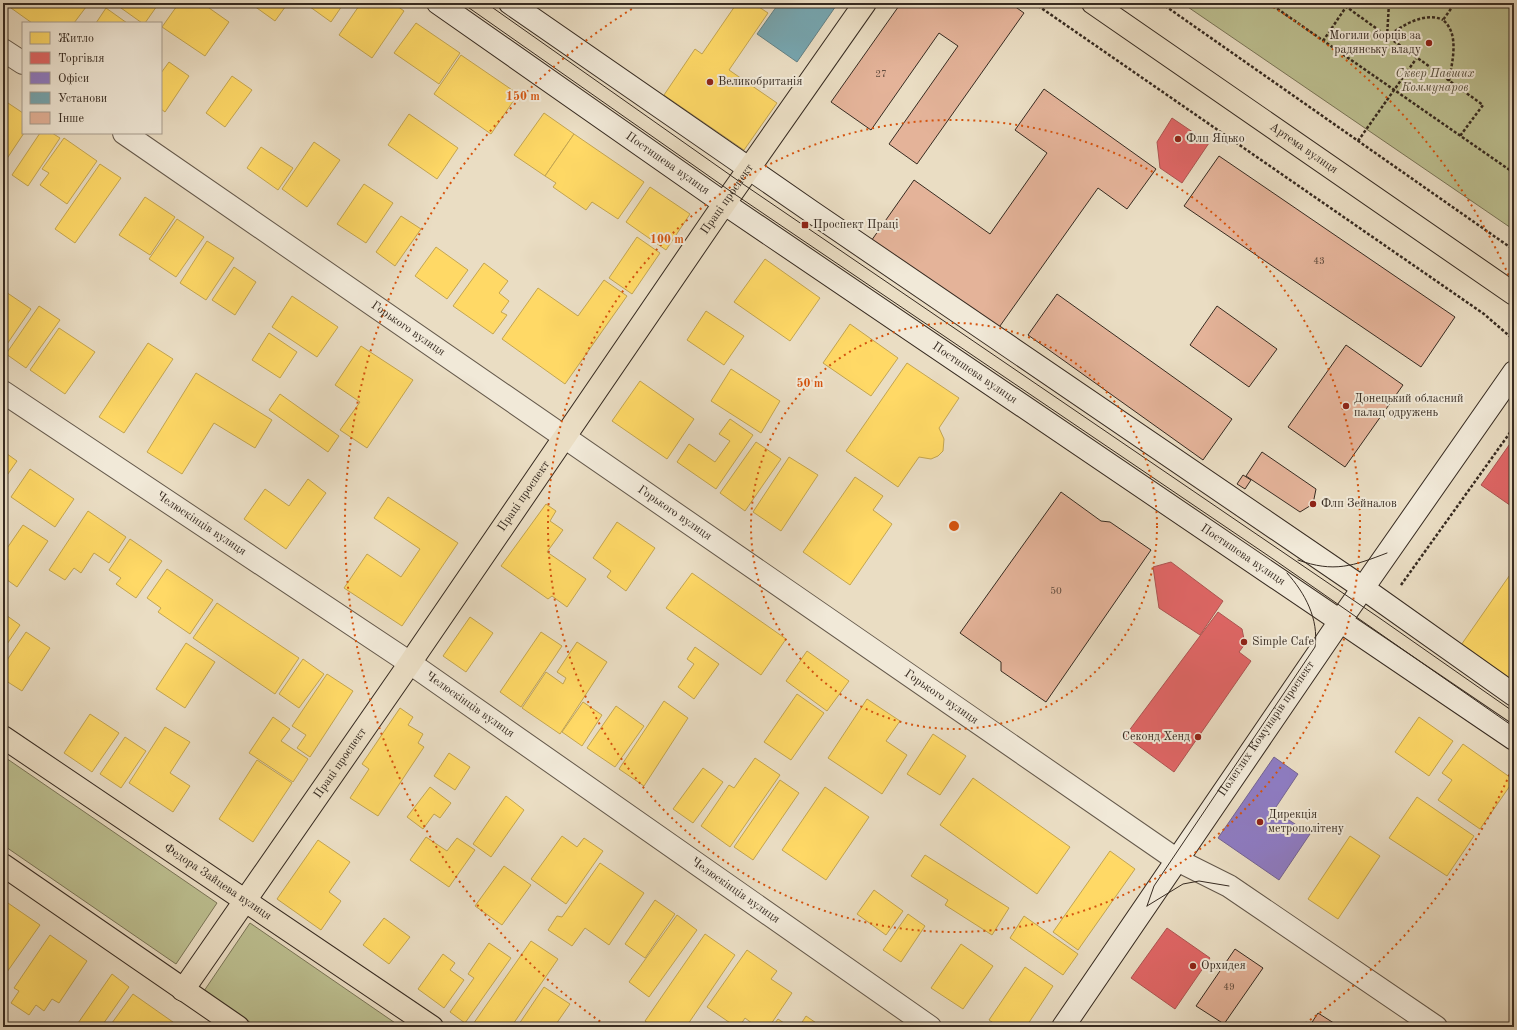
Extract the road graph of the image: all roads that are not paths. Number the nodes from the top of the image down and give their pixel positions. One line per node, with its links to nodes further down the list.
1 (438, 3): 9 (street, Постишева вулиця)
2 (510, 3): 8 (street)
3 (865, 3): 8 (main road, Праці проспект)
4 (1093, 3): 10 (main road, Артема вулиця)
5 (3, 50): 6 (street)
6 (22, 62)
7 (125, 134): 13 (street, Горького вулиця)
8 (750, 169): 9 (main road, Праці проспект); 14 (street)
9 (725, 204): 13 (main road, Праці проспект); 15 (street, Постишева вулиця)
10 (1514, 294)
11 (1514, 372): 14 (street, Полеглих Комунарів проспект)
12 (3, 392): 16 (street, Челюскінців вулиця)
13 (566, 437): 16 (main road, Праці проспект); 20 (street, Горького вулиця)
14 (1358, 594): 15 (street, Полеглих Комунарів проспект); 17 (street)
15 (1340, 622): 19 (street, Постишева вулиця); 20 (street, Полеглих Комунарів проспект)
16 (410, 663): 22 (main road, Праці проспект); 26 (street, Челюскінців вулиця)
17 (1514, 695)
18 (3, 737): 22 (main road, Федора Зайцева вулиця)
19 (1514, 739)
20 (1177, 860): 27 (street, Полеглих Комунарів проспект); 28 (street, Горького вулиця)
21 (3, 865): 23 (main road)
22 (245, 899): 23 (main road, Праці проспект); 25 (main road, Федора Зайцева вулиця)
23 (183, 990): 24 (main road)
24 (238, 1027)
25 (432, 1027)
26 (930, 1027)
27 (1063, 1027)
28 (1436, 1027)

